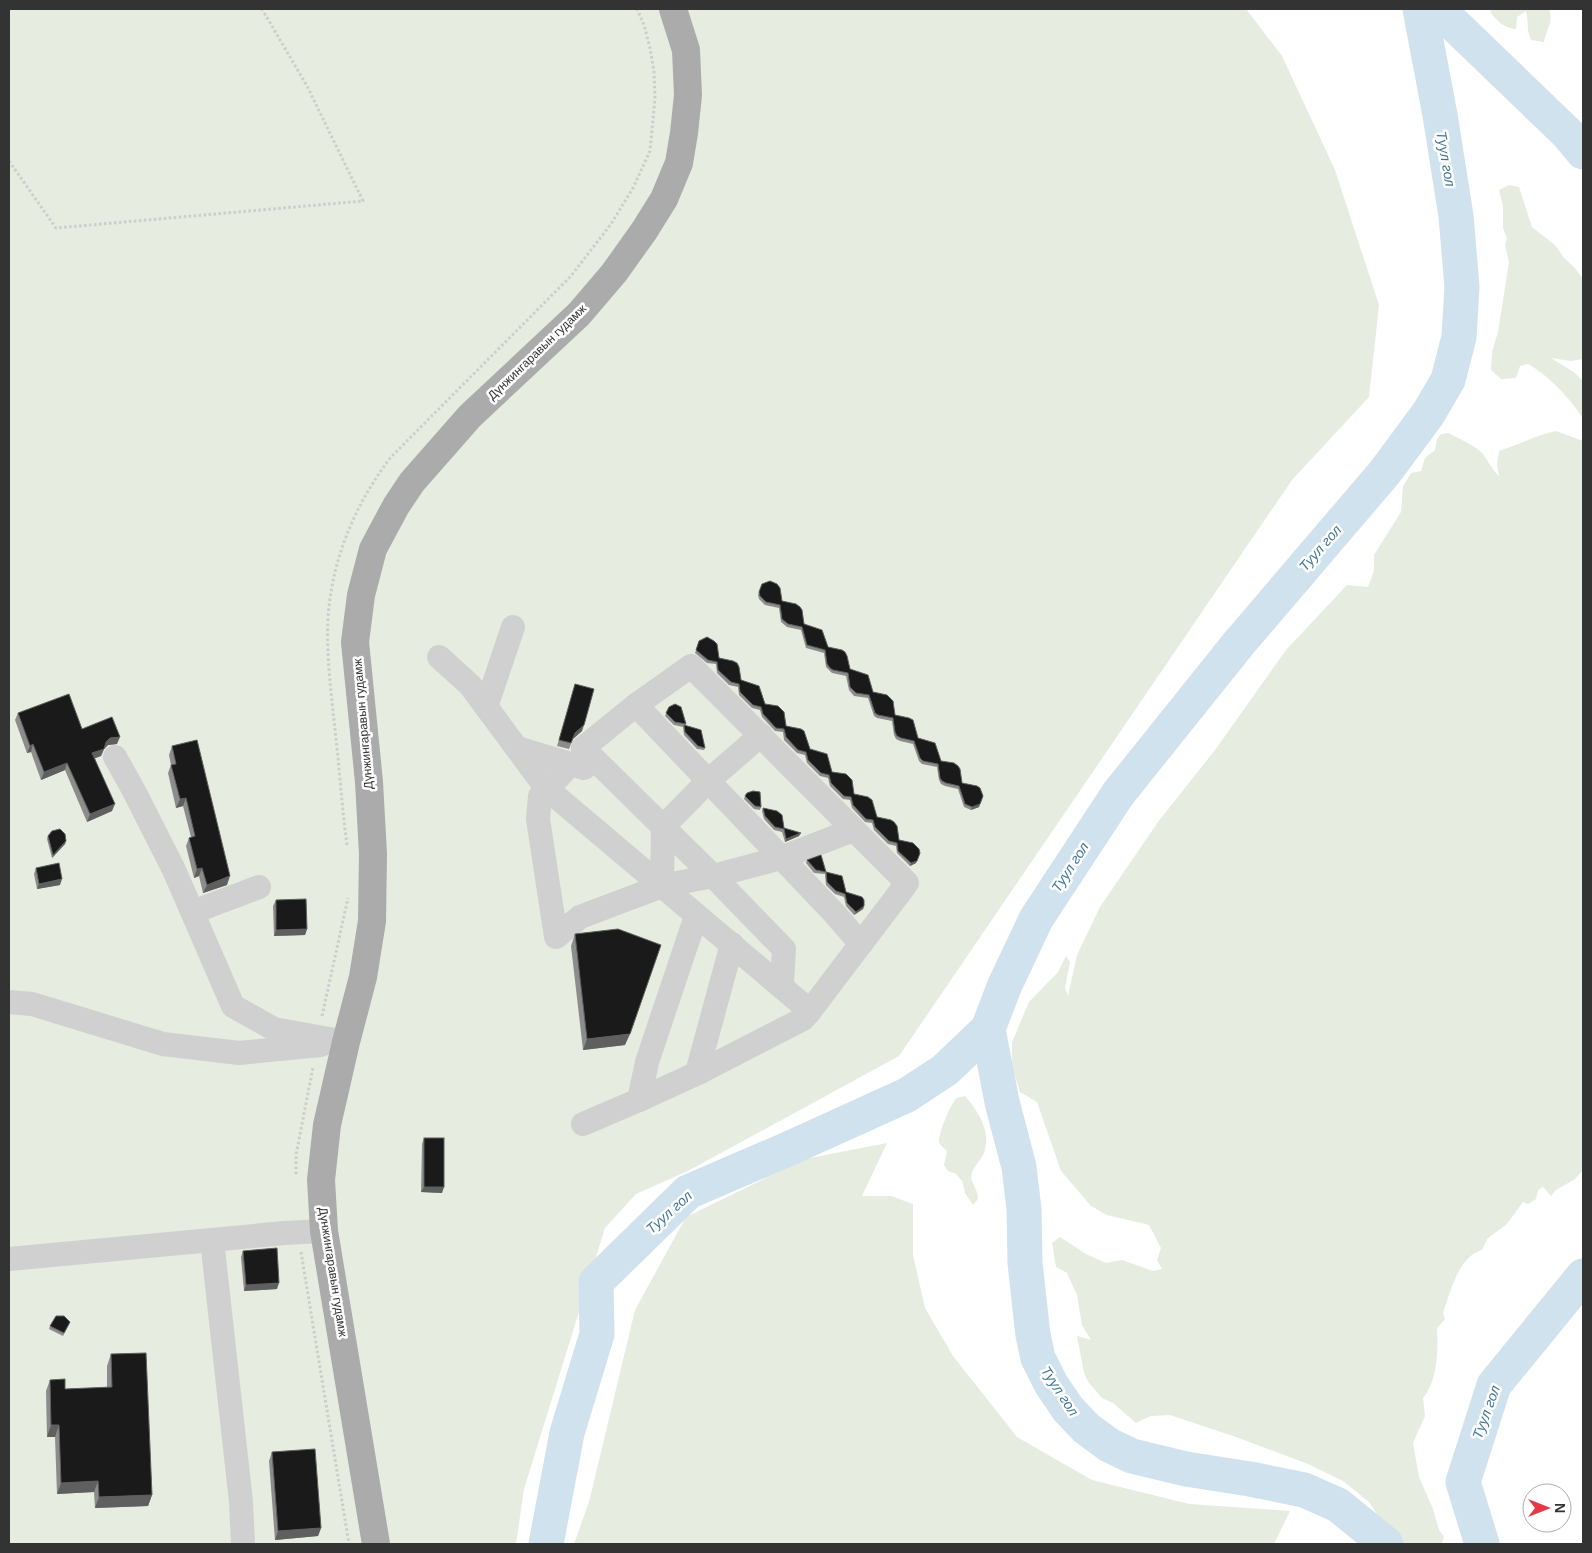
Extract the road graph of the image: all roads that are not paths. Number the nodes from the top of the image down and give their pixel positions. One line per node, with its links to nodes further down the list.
1 (673, 9): 26 (main road, Дүнжингаравын гудамж)
2 (513, 627): 5 (street)
3 (439, 657): 5 (street)
4 (636, 705): 6 (street); 8 (street); 10 (street)
5 (486, 707): 7 (street)
6 (761, 736): 10 (street); 13 (street)
7 (517, 748): 8 (street); 11 (street)
8 (577, 756): 11 (street); 12 (street)
9 (115, 757): 18 (street)
10 (708, 781): 12 (street); 14 (street)
11 (547, 789): 16 (street); 16 (street)
12 (663, 827): 15 (street); 16 (street)
13 (853, 830): 14 (street); 21 (street)
14 (782, 858): 15 (street); 21 (street)
15 (713, 876): 16 (street); 22 (street)
16 (662, 886): 19 (street)
17 (259, 887): 18 (street)
18 (193, 912): 25 (street)
19 (696, 916): 20 (street); 27 (street)
20 (732, 944): 22 (street); 28 (street)
21 (861, 944): 24 (street)
22 (780, 986): 24 (street)
23 (9, 1002): 25 (street)
24 (810, 1011): 28 (street)
25 (317, 1042): 26 (street)
26 (346, 1042): 31 (main road, Дүнжингаравын гудамж)
27 (641, 1060): 28 (street); 29 (street)
28 (692, 1076): 29 (street)
29 (639, 1100): 30 (street)
30 (583, 1124)
31 (312, 1232): 32 (street); 35 (main road, Дүнжингаравын гудамж)
32 (212, 1240): 33 (street); 34 (street)
33 (9, 1259)
34 (243, 1544)
35 (376, 1544)

